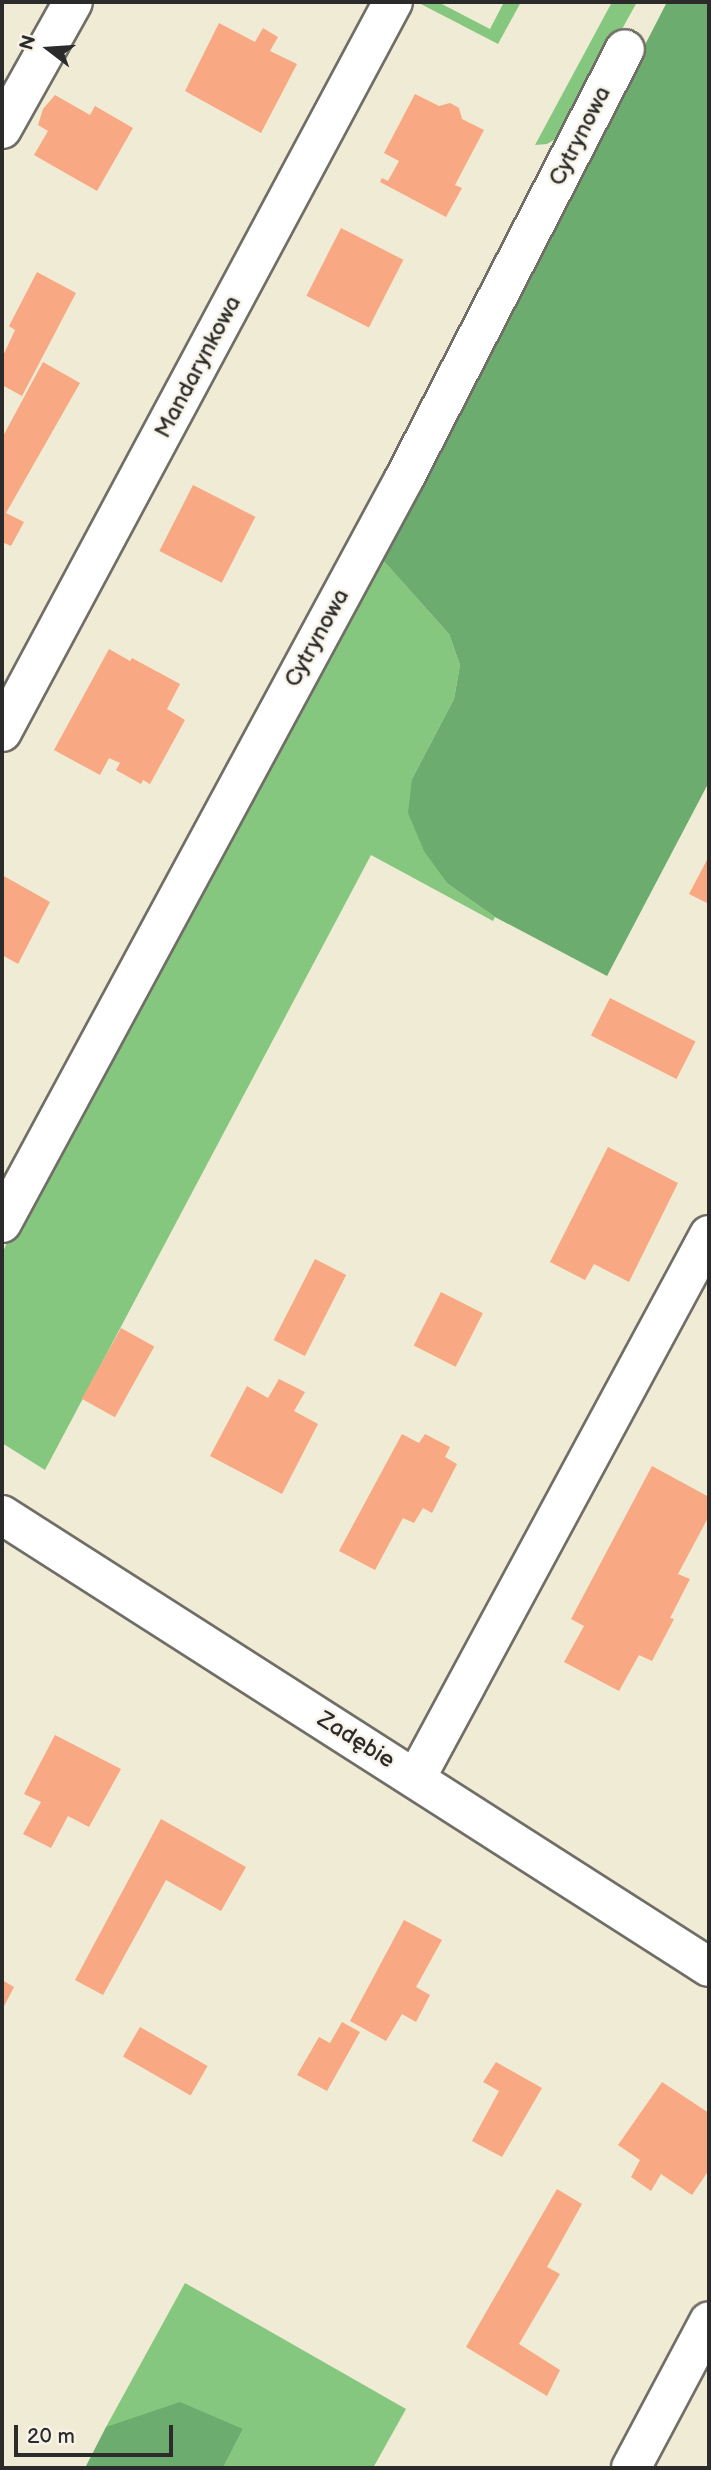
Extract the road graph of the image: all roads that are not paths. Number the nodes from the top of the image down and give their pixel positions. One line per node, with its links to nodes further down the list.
1 (73, 2): 4 (street)
2 (393, 2): 5 (street, Mandarynkowa)
3 (625, 49): 6 (street, Cytrynowa)
4 (2, 129)
5 (2, 732)
6 (2, 1223)
7 (709, 1234): 9 (street)
8 (2, 1515): 9 (street, Zadębie)
9 (416, 1779): 10 (street, Zadębie)
10 (709, 1967)
11 (709, 2321): 12 (street)
12 (631, 2468)

